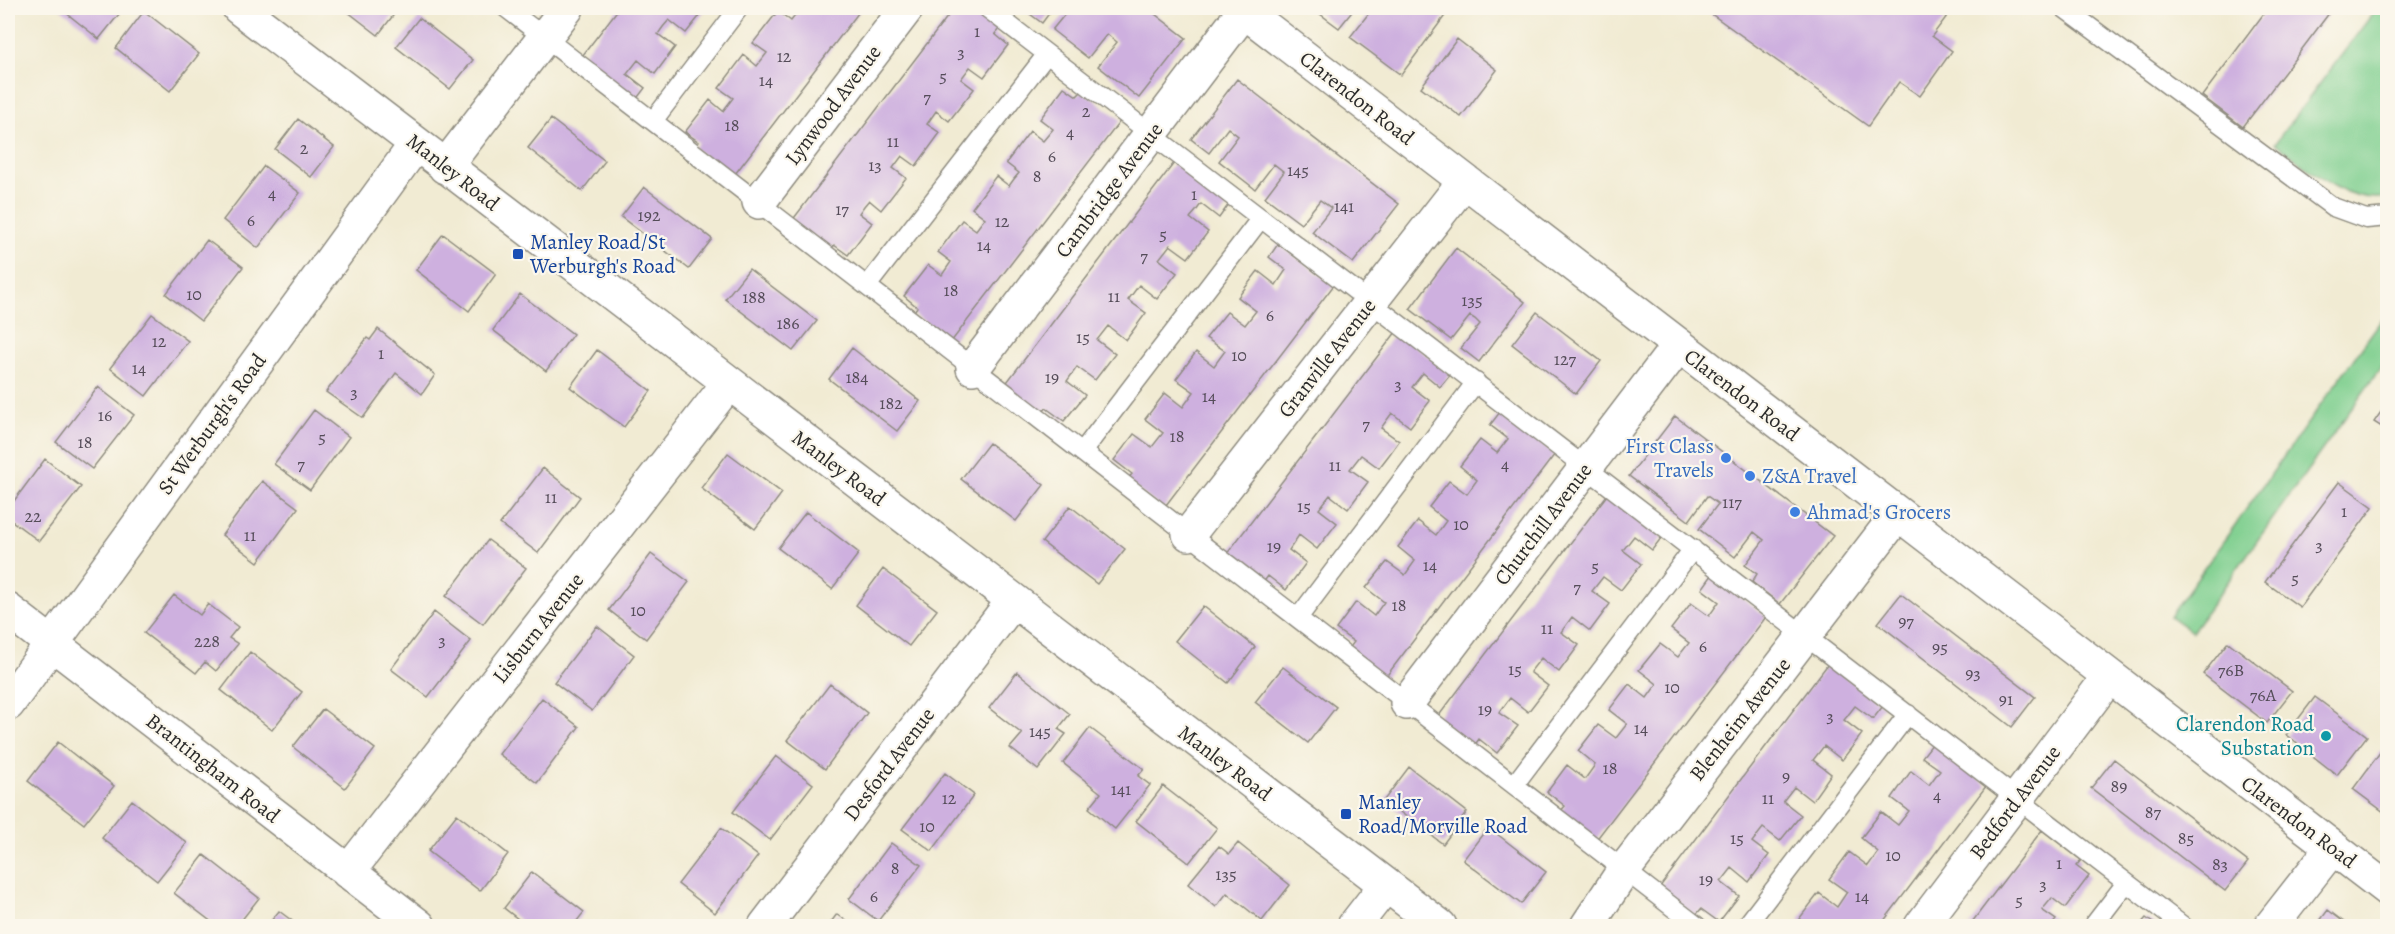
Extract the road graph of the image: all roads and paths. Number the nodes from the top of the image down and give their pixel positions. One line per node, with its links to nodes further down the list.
1 (239, 8): 13 (street, Manley Road)
2 (506, 8): 9 (lane)
3 (567, 8): 9 (street)
4 (739, 8): 11 (lane)
5 (908, 8): 16 (street, Lynwood Avenue)
6 (987, 8): 10 (lane)
7 (2064, 8): 17 (lane)
8 (1242, 9): 12 (street, Cambridge Avenue); 15 (street, Clarendon Road)
9 (544, 37): 11 (lane); 14 (street)
10 (1047, 54): 12 (lane); 19 (lane)
11 (653, 121): 16 (lane)
12 (1151, 134): 18 (lane); 22 (street, Cambridge Avenue)
13 (416, 144): 14 (street, Manley Road); 34 (street, St Werburgh's Road)
14 (445, 167): 24 (street, Manley Road)
15 (1464, 182): 20 (street, Granville Avenue); 21 (street, Clarendon Road)
16 (759, 202): 19 (lane)
17 (2388, 217)
18 (1261, 218): 20 (lane); 25 (lane)
19 (867, 286): 22 (lane)
20 (1371, 302): 23 (lane); 28 (street, Granville Avenue)
21 (1678, 346): 26 (street, Churchill Avenue); 27 (street, Clarendon Road)
22 (973, 368): 25 (lane)
23 (1476, 382): 26 (lane); 32 (lane)
24 (728, 384): 30 (street, Manley Road); 43 (street, Lisburn Avenue)
25 (1082, 452): 28 (lane)
26 (1586, 467): 29 (lane); 36 (street, Churchill Avenue)
27 (1898, 514): 33 (street, Blenheim Avenue); 35 (street, Clarendon Road)
28 (1189, 534): 32 (lane)
29 (1693, 549): 33 (lane); 39 (lane)
30 (1013, 601): 45 (street, Manley Road); 48 (street, Desford Avenue)
31 (8, 610): 34 (street, Brantingham Road)
32 (1298, 618): 36 (lane)
33 (1805, 635): 38 (lane); 42 (street, Blenheim Avenue)
34 (52, 644): 37 (street, St Werburgh's Road); 43 (street, Brantingham Road)
35 (2109, 677): 40 (street, Bedford Avenue); 41 (street, Clarendon Road)
36 (1407, 703): 39 (lane)
37 (8, 704)
38 (1908, 714): 40 (lane); 53 (lane)
39 (1514, 785): 42 (lane)
40 (2017, 799): 44 (lane); 54 (street, Bedford Avenue)
41 (2332, 848): 46 (street, Clarendon Road); 57 (street)
42 (1624, 870): 51 (street, Blenheim Avenue); 52 (lane)
43 (348, 872): 47 (street, Brantingham Road)
44 (2126, 883): 55 (lane); 56 (lane)
45 (1386, 885): 49 (street); 50 (street, Manley Road)
46 (2388, 890)
47 (419, 927)
48 (765, 927)
49 (1354, 927)
50 (1440, 927)
51 (1587, 927)
52 (1697, 927)
53 (1746, 927)
54 (1921, 927)
55 (2094, 927)
56 (2183, 927)
57 (2271, 927)

